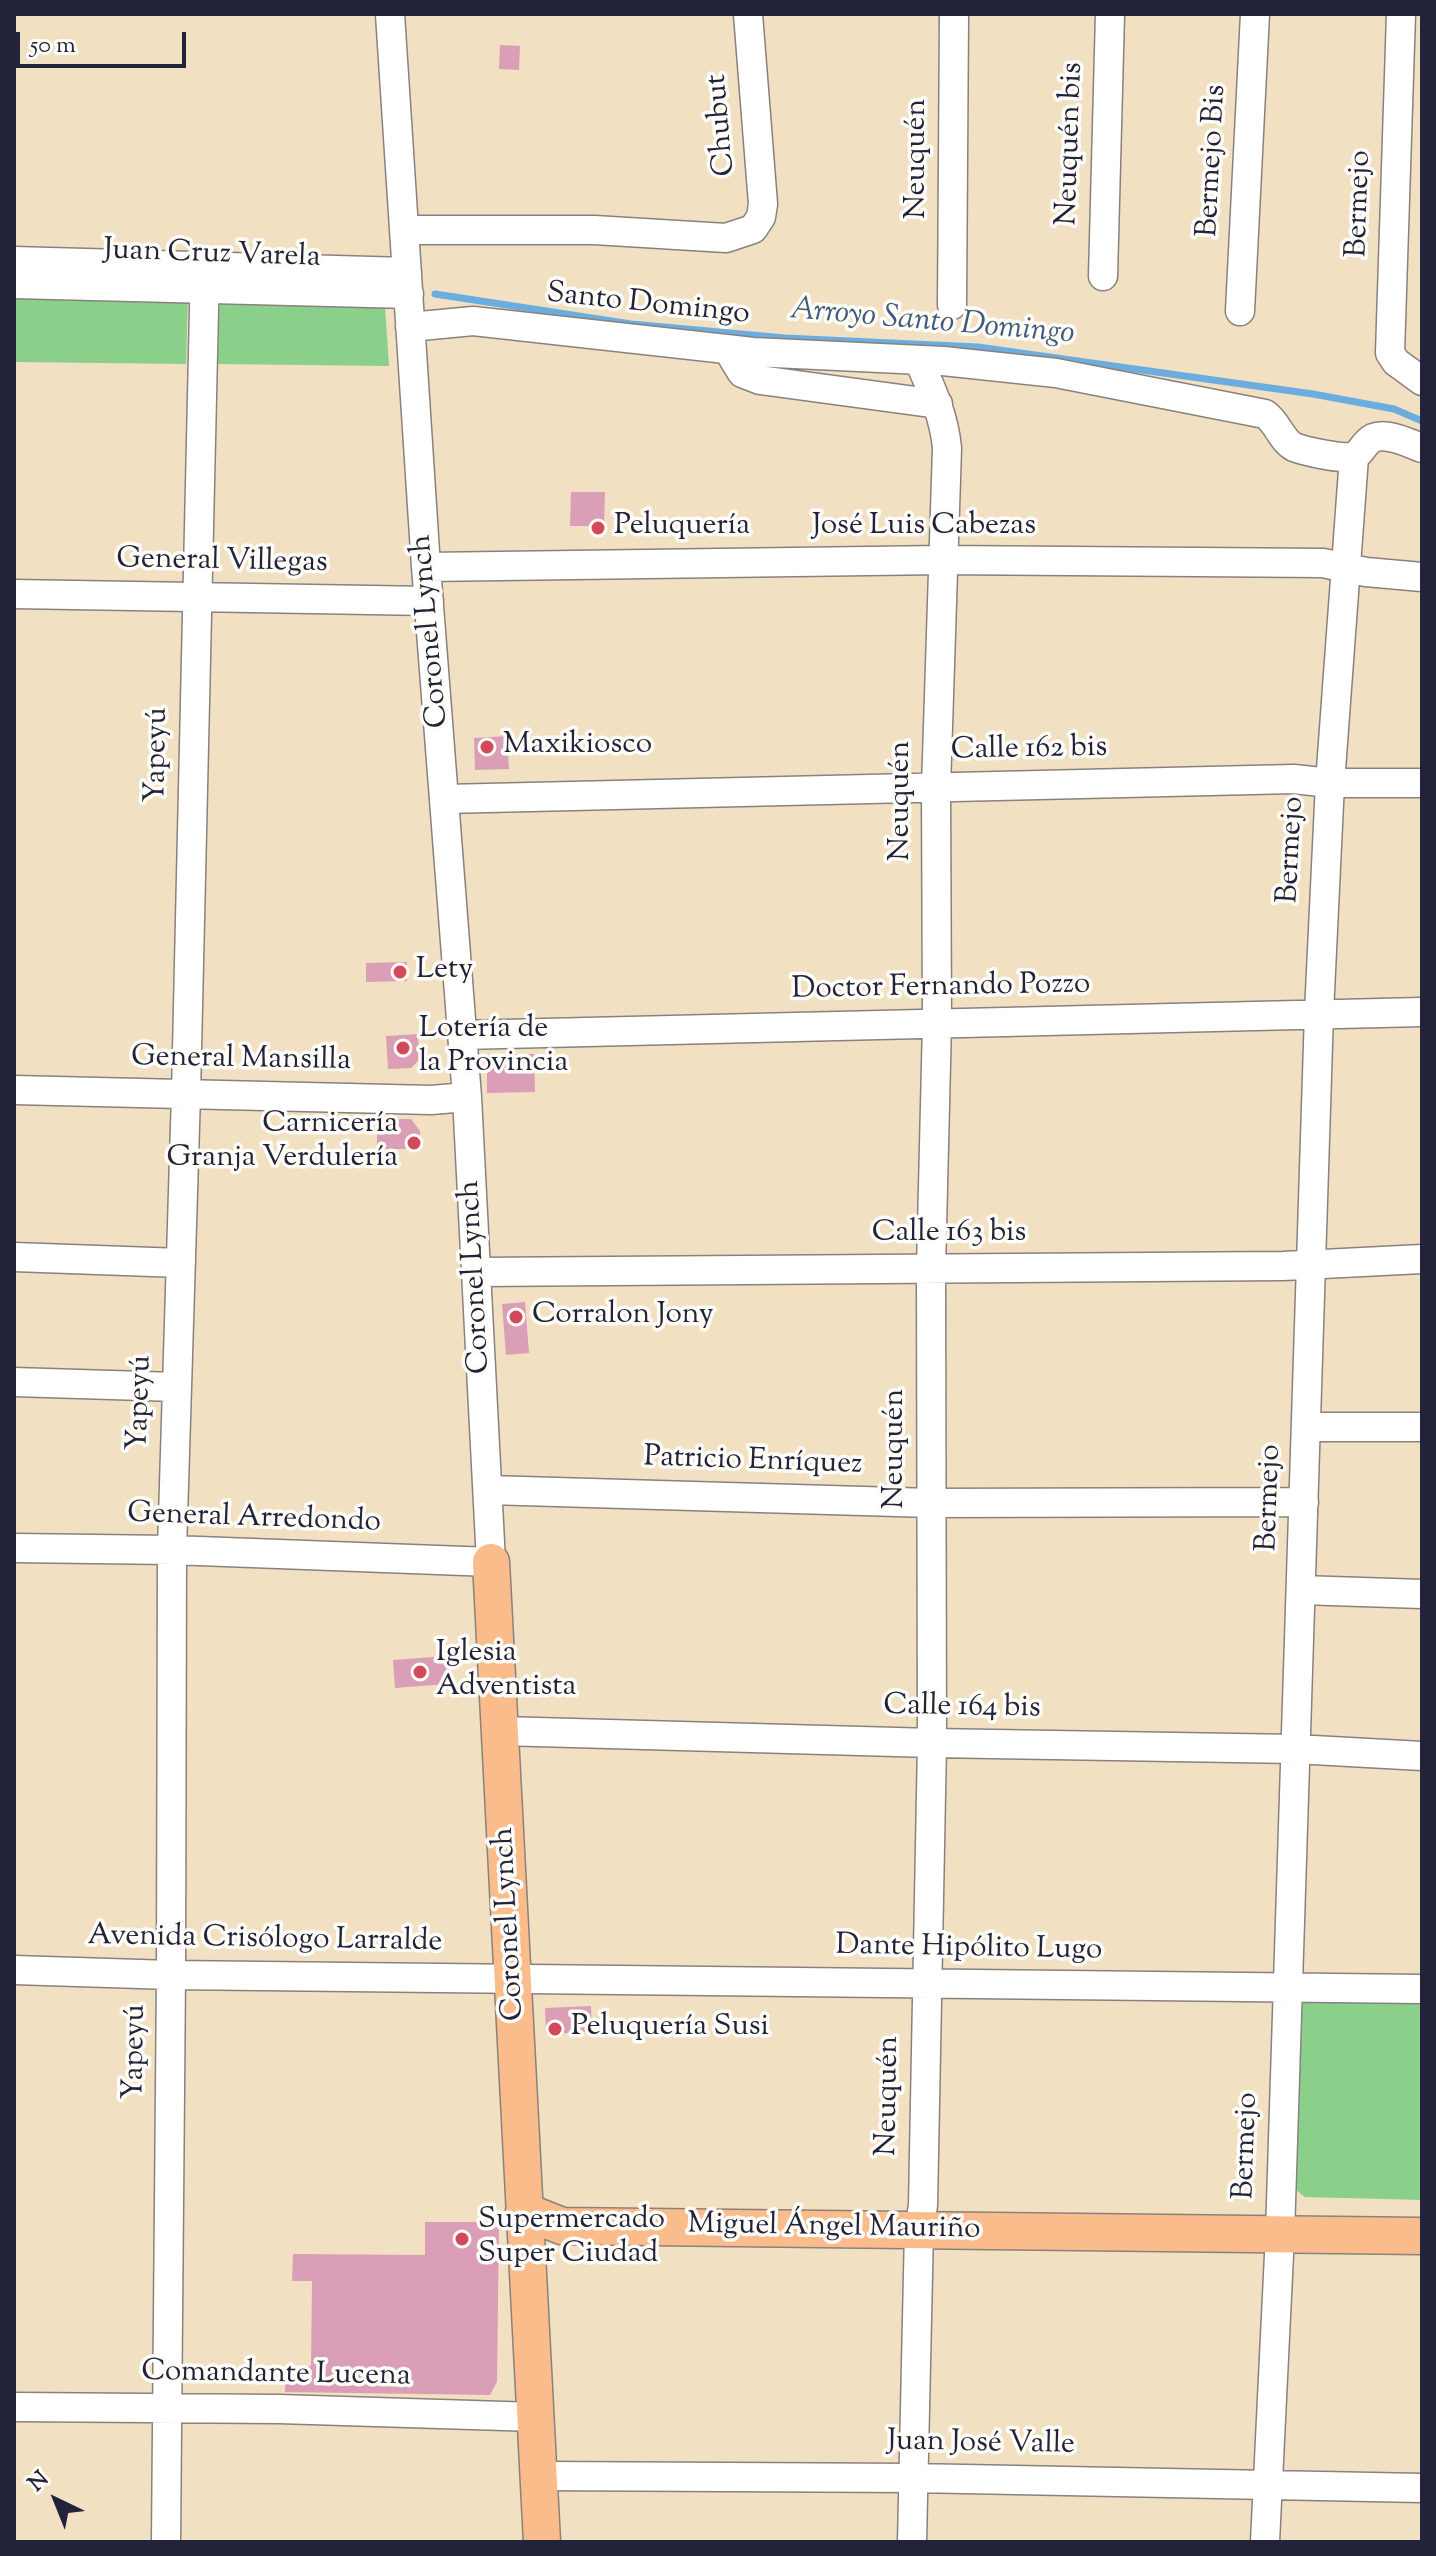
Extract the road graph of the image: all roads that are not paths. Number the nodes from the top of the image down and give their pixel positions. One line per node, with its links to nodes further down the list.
1 (390, 14): 7 (street, Coronel Lynch)
2 (748, 14): 7 (street, Chubut)
3 (954, 14): 13 (street, Neuquén)
4 (1110, 14): 9 (street, Neuquén bis)
5 (1255, 14): 14 (street, Bermejo Bis)
6 (1401, 14): 18 (street, Bermejo)
7 (405, 230): 11 (street, Coronel Lynch)
8 (14, 261): 10 (street)
9 (1103, 276)
10 (204, 278): 11 (street, Juan Cruz Varela); 12 (street, Juan Cruz Varela); 27 (street, Yapeyú)
11 (408, 283): 15 (street, Coronel Lynch)
12 (14, 284)
13 (952, 305)
14 (1240, 311)
15 (410, 327): 16 (street, Santo Domingo); 23 (street, Coronel Lynch)
16 (728, 350): 17 (street, Santo Domingo); 19 (street)
17 (919, 361): 19 (street, Neuquén); 21 (street, Santo Domingo)
18 (1422, 381)
19 (938, 404): 22 (street, Neuquén)
20 (1422, 448): 21 (street)
21 (1354, 457): 24 (street, Bermejo)
22 (942, 560): 23 (street, José Luis Cabezas); 24 (street, José Luis Cabezas); 31 (street, Neuquén)
23 (426, 567): 28 (street, Coronel Lynch)
24 (1344, 567): 25 (street, José Luis Cabezas); 29 (street, Bermejo)
25 (1422, 577)
26 (14, 594): 27 (street, General Villegas)
27 (197, 595): 28 (street, General Villegas); 38 (street, Yapeyú)
28 (429, 601): 32 (street, Coronel Lynch)
29 (1330, 783): 30 (street, Calle 162 bis); 31 (street, Calle 162 bis); 34 (street, Bermejo)
30 (1422, 783)
31 (936, 788): 32 (street, Calle 162 bis); 35 (street, Neuquén)
32 (445, 799): 36 (street, Coronel Lynch)
33 (1422, 1012): 34 (street, Doctor Fernando Pozzo)
34 (1319, 1013): 35 (street, Doctor Fernando Pozzo); 43 (street, Bermejo)
35 (937, 1023): 36 (street, Doctor Fernando Pozzo); 44 (street, Neuquén)
36 (462, 1035): 39 (street, Coronel Lynch)
37 (14, 1090): 38 (street, General Mansilla)
38 (186, 1094): 39 (street, General Mansilla); 42 (street, Yapeyú)
39 (467, 1097): 45 (street, Coronel Lynch)
40 (14, 1257): 42 (street)
41 (1422, 1259): 43 (street, Calle 163 bis)
42 (181, 1263): 47 (street, Yapeyú)
43 (1311, 1263): 44 (street, Calle 163 bis); 48 (street, Bermejo)
44 (931, 1269): 45 (street, Calle 163 bis); 52 (street, Neuquén)
45 (477, 1272): 50 (street, Coronel Lynch)
46 (14, 1382): 47 (street)
47 (176, 1387): 54 (street, Yapeyú)
48 (1308, 1427): 49 (street); 51 (street, Bermejo)
49 (1422, 1427)
50 (488, 1490): 52 (street, Patricio Enríquez); 55 (street, Coronel Lynch)
51 (1304, 1502): 52 (street, Patricio Enríquez); 56 (street, Bermejo)
52 (931, 1503): 59 (street, Neuquén)
53 (14, 1548): 54 (street, General Arredondo)
54 (172, 1550): 55 (street, General Arredondo); 63 (street, Yapeyú)
55 (491, 1562): 58 (main road, Coronel Lynch)
56 (1301, 1590): 57 (street); 60 (street, Bermejo)
57 (1422, 1594)
58 (501, 1731): 59 (street, Calle 164 bis); 64 (main road, Coronel Lynch)
59 (932, 1743): 60 (street, Calle 164 bis); 65 (street, Neuquén)
60 (1295, 1749): 61 (street, Calle 164 bis); 66 (street, Bermejo)
61 (1422, 1756)
62 (14, 1970): 63 (street, Avenida Crisólogo Larralde)
63 (171, 1975): 64 (street, Avenida Crisólogo Larralde); 74 (street, Yapeyú)
64 (514, 1978): 65 (street, Dante Hipólito Lugo); 68 (main road, Coronel Lynch)
65 (925, 1983): 66 (street, Dante Hipólito Lugo); 70 (street, Neuquén)
66 (1287, 1989): 67 (street, Dante Hipólito Lugo); 71 (street, Bermejo)
67 (1422, 1989)
68 (524, 2211): 70 (main road, Miguel Ángel Mauriño); 75 (main road, Coronel Lynch)
69 (1422, 2214): 71 (main road, Miguel Ángel Mauriño)
70 (921, 2217): 71 (main road, Miguel Ángel Mauriño); 77 (street, Neuquén)
71 (1280, 2223): 72 (main road, Miguel Ángel Mauriño); 78 (street, Bermejo)
72 (1422, 2236)
73 (14, 2407): 74 (street, Comandante Lucena)
74 (168, 2408): 75 (street, Comandante Lucena); 80 (street, Yapeyú)
75 (536, 2417): 76 (main road, Coronel Lynch)
76 (539, 2476): 77 (street, Juan José Valle); 81 (main road, Coronel Lynch)
77 (913, 2478): 78 (street, Juan José Valle); 82 (street, Neuquén)
78 (1266, 2483): 79 (street, Juan José Valle); 83 (street, Bermejo)
79 (1422, 2488)
80 (166, 2542)
81 (542, 2542)
82 (912, 2542)
83 (1265, 2542)

